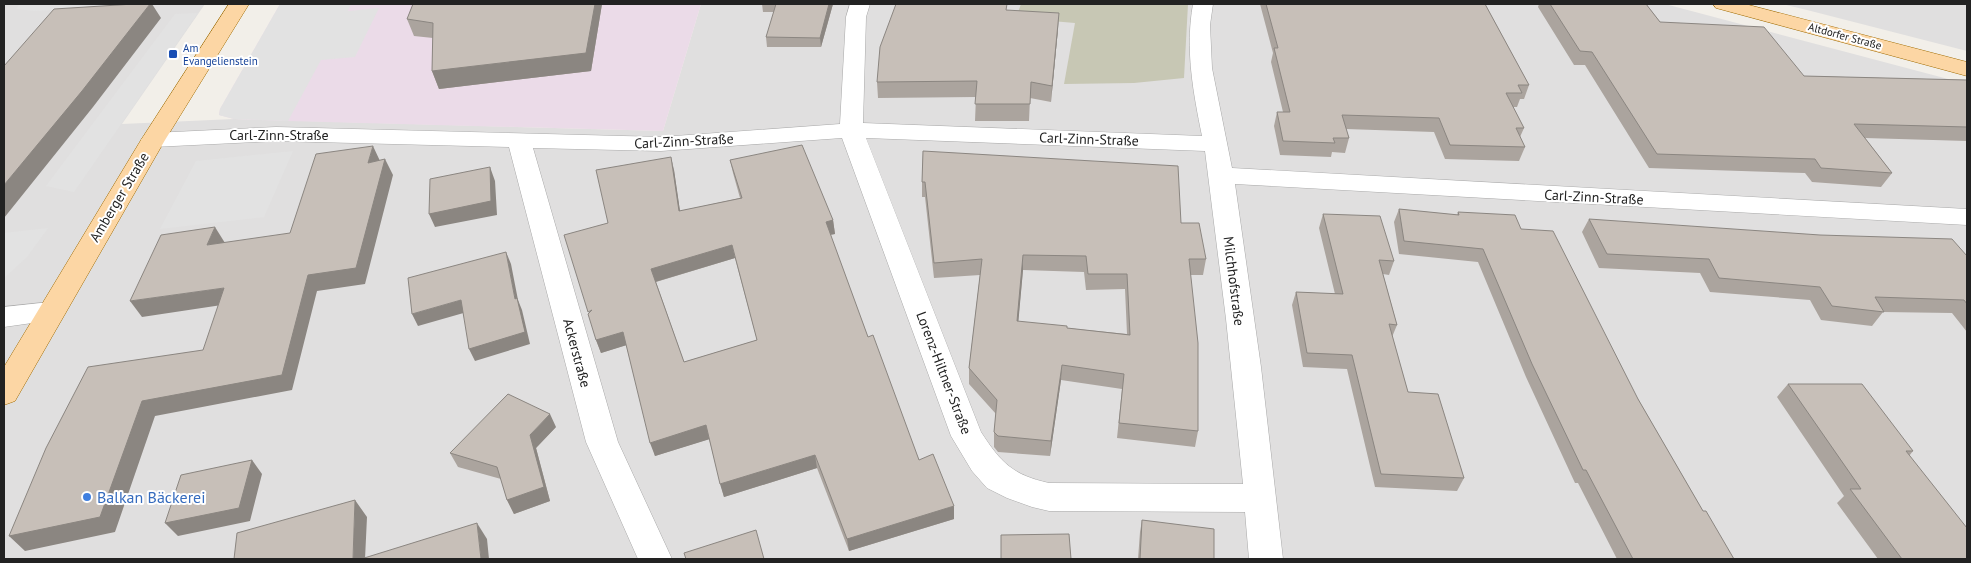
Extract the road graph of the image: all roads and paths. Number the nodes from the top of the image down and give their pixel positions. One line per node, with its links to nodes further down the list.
1 (239, 4): 7 (main road, Amberger Straße)
2 (860, 4): 6 (street, Lorenz-Hiltner-Straße)
3 (1203, 4): 9 (street, Milchhofstraße)
4 (1723, 4): 5 (main road, Altdorfer Straße)
5 (1967, 69)
6 (851, 130): 8 (street, Carl-Zinn-Straße); 9 (street, Carl-Zinn-Straße); 15 (street, Lorenz-Hiltner-Straße)
7 (153, 140): 8 (street, Carl-Zinn-Straße); 12 (main road, Amberger Straße)
8 (519, 140): 16 (street, Ackerstraße)
9 (1215, 144): 10 (street, Milchhofstraße)
10 (1221, 175): 11 (street, Carl-Zinn-Straße); 15 (street, Milchhofstraße)
11 (1967, 217)
12 (50, 312): 13 (street); 14 (main road, Amberger Straße)
13 (4, 317)
14 (7, 380)
15 (1261, 498): 17 (street, Milchhofstraße)
16 (655, 559)
17 (1266, 559)

